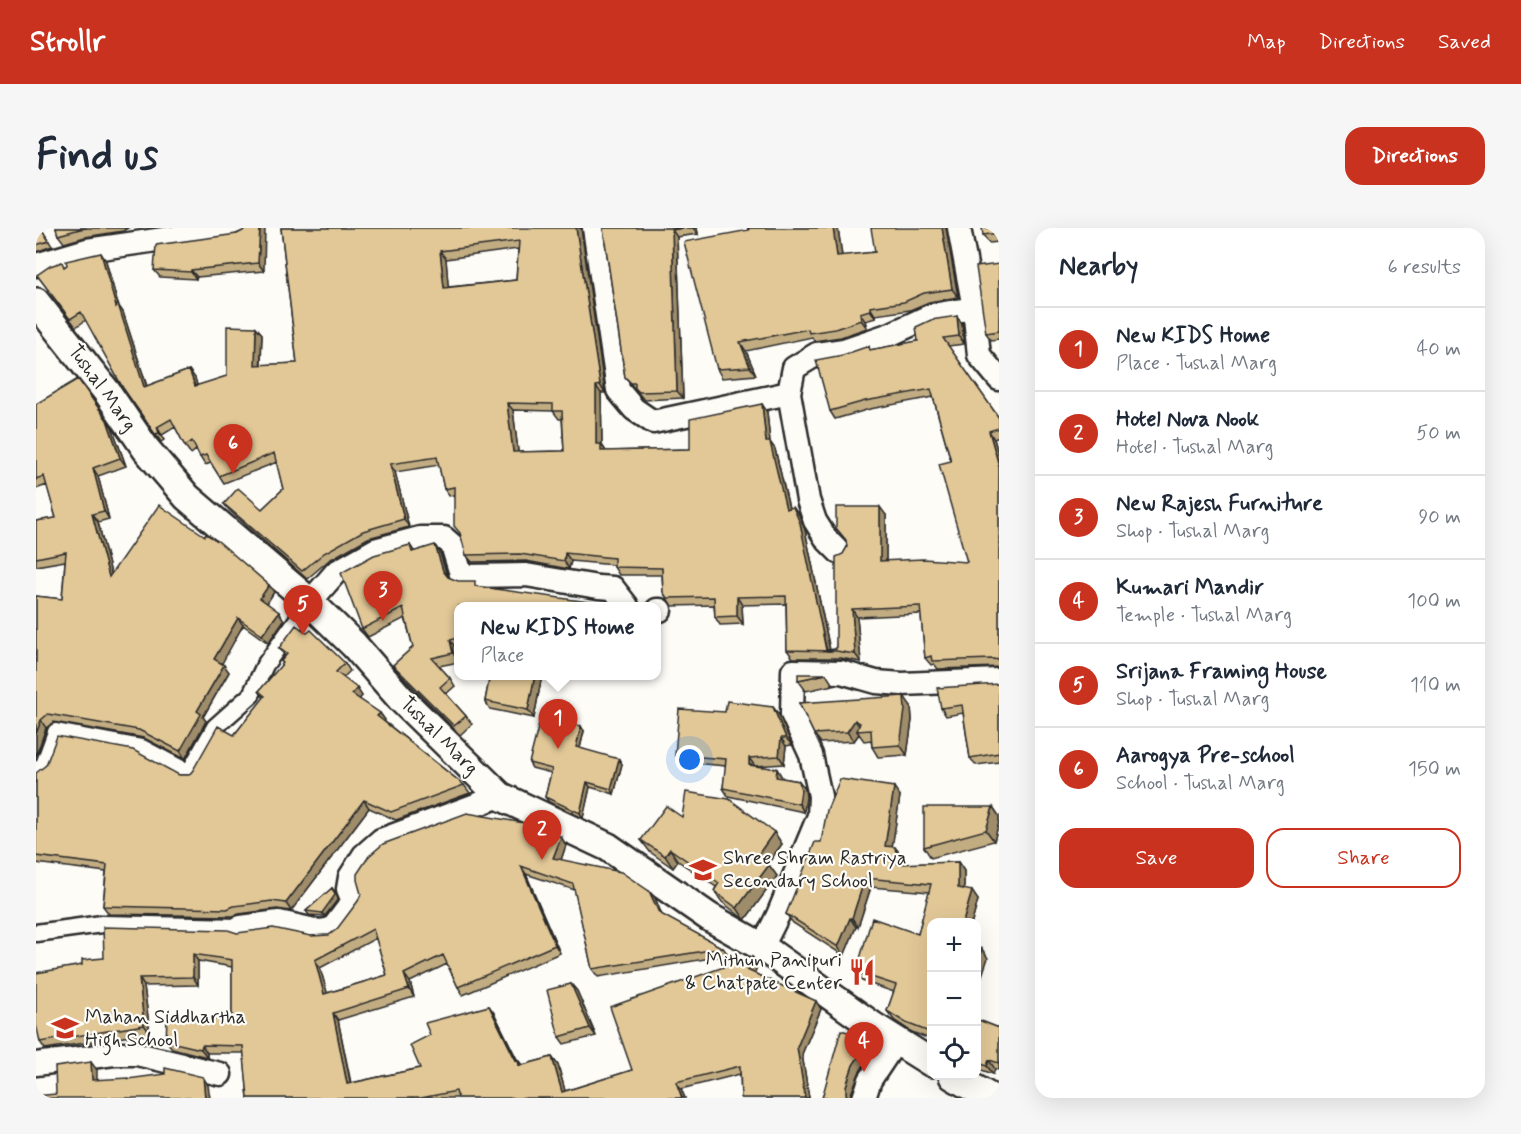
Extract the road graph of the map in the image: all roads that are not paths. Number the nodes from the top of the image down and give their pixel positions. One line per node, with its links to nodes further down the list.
1 (240, 228): 4 (street)
2 (594, 228): 8 (street)
3 (958, 228): 6 (street)
4 (36, 266)
5 (36, 302): 10 (street, Tushal Marg)
6 (974, 308): 7 (street); 8 (street)
7 (999, 379)
8 (789, 393): 9 (street)
9 (839, 552)
10 (310, 602): 11 (street); 13 (street); 14 (street, Tushal Marg)
11 (624, 602)
12 (999, 680): 17 (street)
13 (36, 773)
14 (500, 796): 15 (street); 17 (street, Tushal Marg)
15 (241, 927): 16 (street)
16 (36, 933)
17 (762, 947): 18 (street, Tushal Marg)
18 (896, 1041): 19 (street, Tushal Marg); 23 (street)
19 (927, 1060)
20 (36, 1064): 21 (street)
21 (220, 1074)
22 (960, 1080): 24 (street)
23 (864, 1098)
24 (991, 1098)

